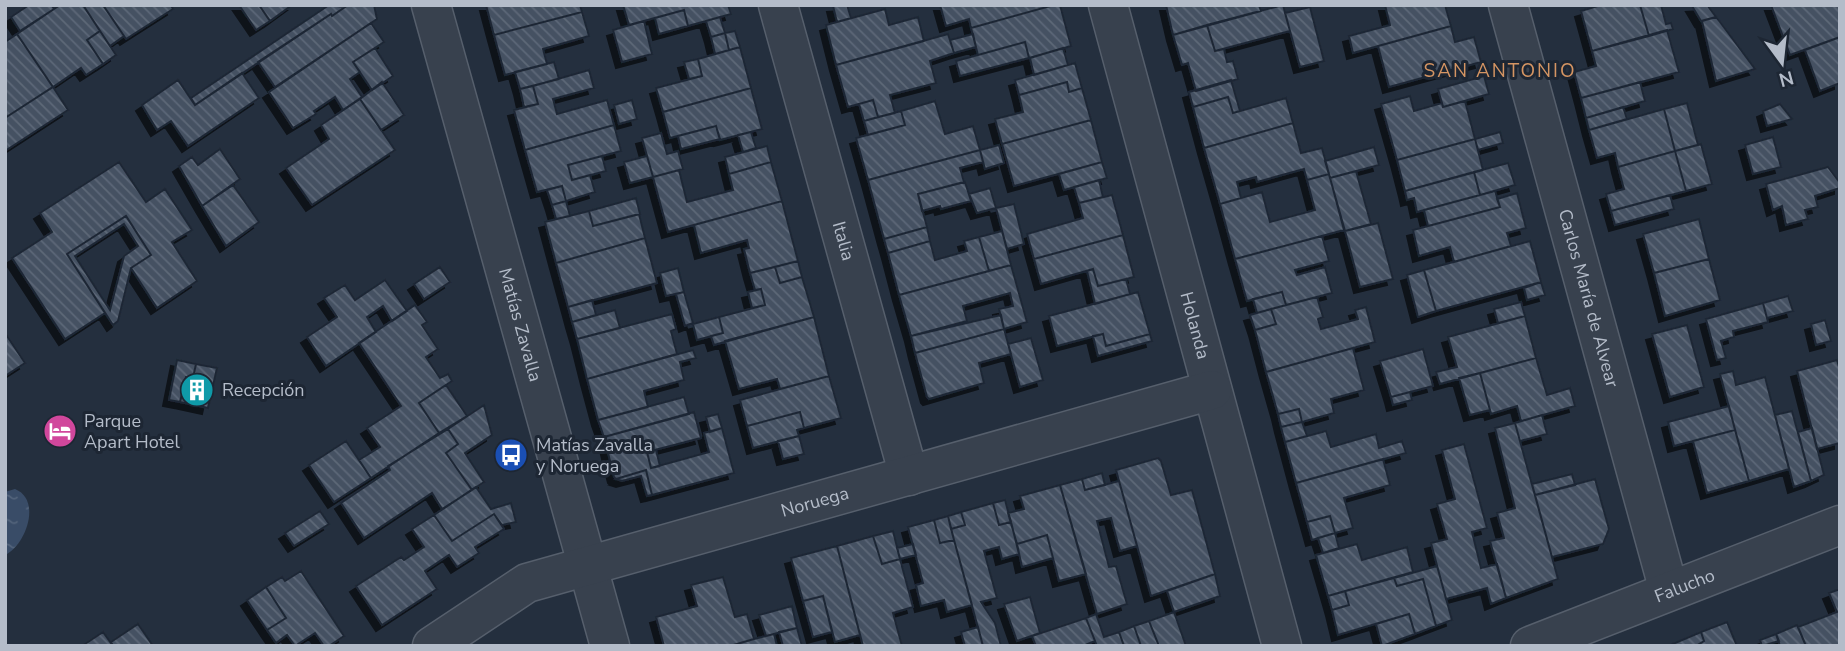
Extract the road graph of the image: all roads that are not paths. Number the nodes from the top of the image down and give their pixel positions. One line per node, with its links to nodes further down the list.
1 (430, 5): 8 (street, Matías Zavalla)
2 (778, 5): 6 (street, Italia)
3 (1108, 5): 5 (street, Holanda)
4 (1508, 5): 9 (street, Carlos María de Alvear)
5 (1212, 390): 6 (street, Noruega); 12 (street, Holanda)
6 (909, 475): 8 (street, Noruega)
7 (1840, 525): 9 (street, Falucho)
8 (588, 566): 10 (street, Noruega); 11 (street, Matías Zavalla)
9 (1669, 591): 13 (street, Falucho)
10 (432, 646)
11 (610, 646)
12 (1282, 646)
13 (1530, 646)

